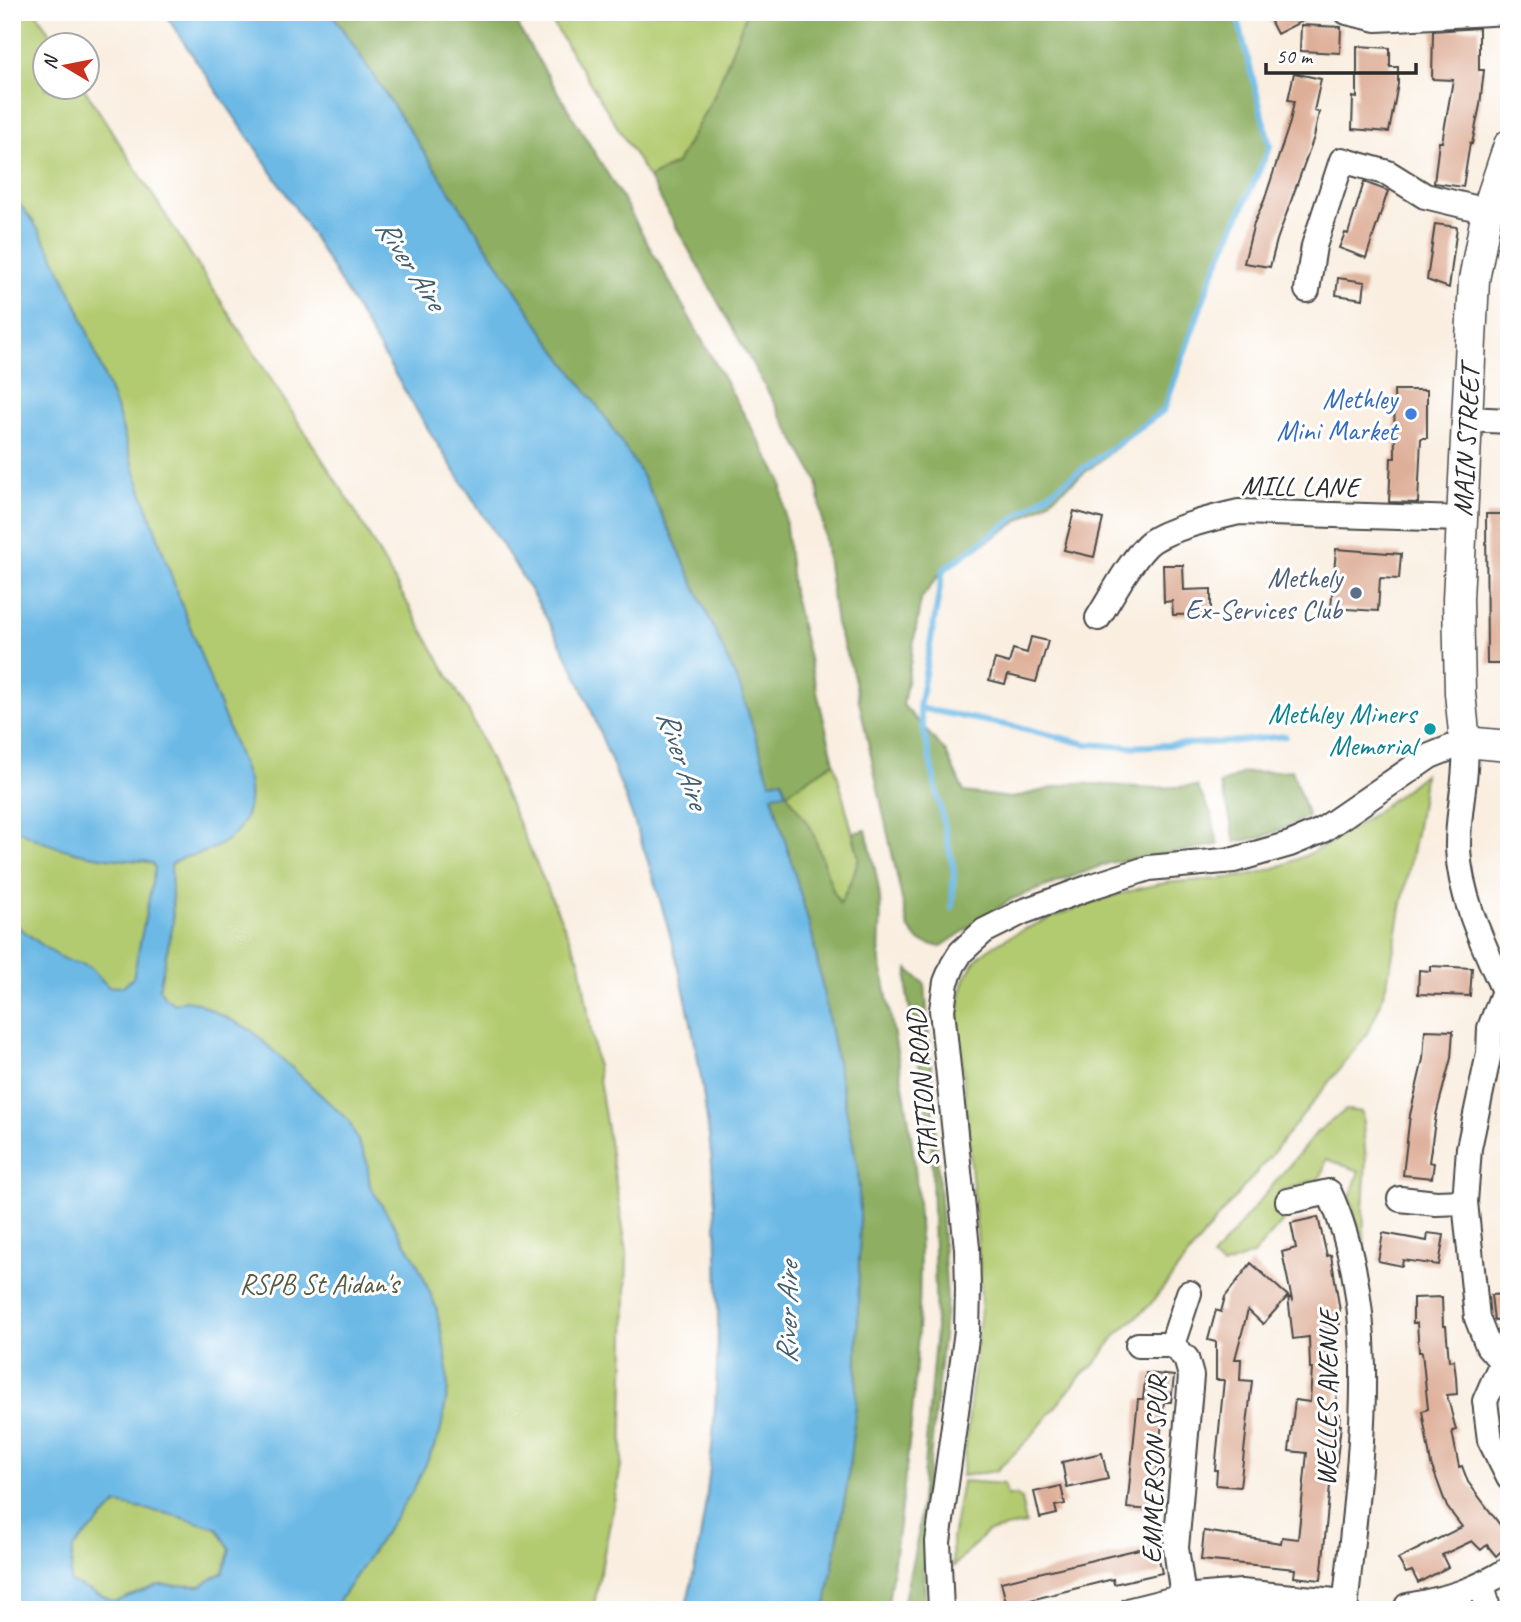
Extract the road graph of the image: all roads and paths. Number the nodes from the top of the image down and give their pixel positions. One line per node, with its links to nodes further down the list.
1 (1347, 12): 2 (street)
2 (1509, 12)
3 (1509, 145): 4 (street, MAIN STREET)
4 (1487, 211): 5 (street); 6 (street, MAIN STREET)
5 (1307, 290)
6 (1467, 419): 7 (street); 8 (street, MAIN STREET)
7 (1509, 421)
8 (1462, 519): 9 (street, MILL LANE); 10 (street, MAIN STREET)
9 (1098, 618)
10 (1465, 742): 11 (street); 12 (street); 26 (street, STATION ROAD)
11 (1509, 746)
12 (1506, 990): 15 (street)
13 (1400, 1199): 15 (street)
14 (1288, 1201): 24 (street, WELLES AVENUE)
15 (1465, 1202): 19 (street)
16 (1189, 1293): 18 (street)
17 (1138, 1345): 18 (street, EMMERSON SPUR)
18 (1172, 1345): 22 (street, EMMERSON SPUR)
19 (1505, 1360): 20 (street)
20 (1509, 1478)
21 (1509, 1569): 23 (street)
22 (1183, 1597): 24 (street); 27 (street)
23 (1485, 1598): 25 (street)
24 (1345, 1606)
25 (1407, 1606)
26 (941, 1610)
27 (1131, 1610)

